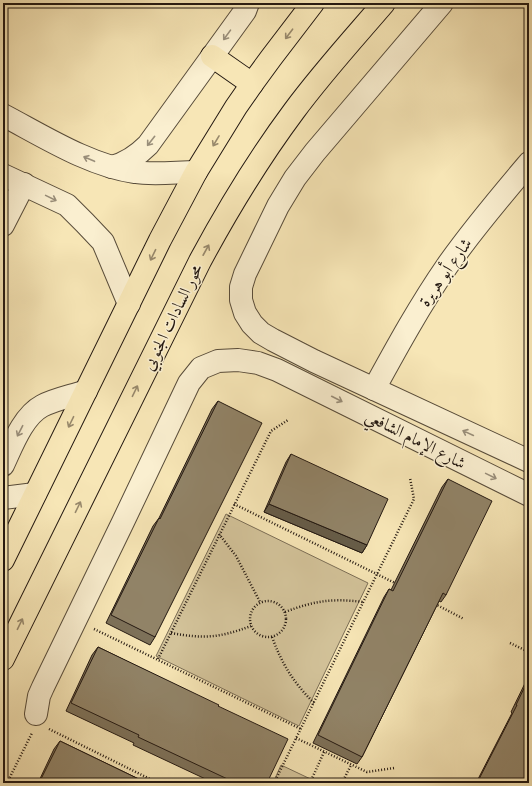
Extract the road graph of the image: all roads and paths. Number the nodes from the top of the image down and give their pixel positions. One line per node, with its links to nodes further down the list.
1 (248, 3): 5 (street, one-way to 5)
2 (313, 3): 6 (main road, one-way to 6)
3 (384, 3): 42 (main road, محور السادات الجنوبي, one-way to 3)
4 (442, 3): 15 (street, شارع الإمام الشافعي)
5 (212, 56): 6 (main road); 9 (street, one-way to 9)
6 (252, 84): 10 (main road, one-way to 10)
7 (3, 115): 9 (street, one-way to 7)
8 (529, 163): 17 (street, شارع أبو هريرة)
9 (112, 167): 10 (street)
10 (196, 172): 14 (main road, one-way to 14)
11 (3, 175): 12 (street)
12 (24, 184): 13 (street); 14 (street, one-way to 14)
13 (3, 225)
14 (129, 304): 18 (main road)
15 (314, 361): 16 (street); 17 (street, شارع الإمام الشافعي)
16 (302, 382): 24 (street, شارع الإمام الشافعي, one-way to 24); 36 (street, شارع الإمام الشافعي)
17 (374, 389): 20 (street, شارع الإمام الشافعي, one-way to 17)
18 (86, 391): 21 (street, one-way to 21); 23 (main road, one-way to 23)
19 (288, 420): 26 (path)
20 (529, 461)
21 (3, 465)
22 (410, 478): 29 (path)
23 (35, 494): 25 (street); 28 (main road)
24 (529, 495)
25 (3, 498)
26 (234, 504): 27 (path); 29 (path)
27 (219, 534): 31 (path); 38 (path)
28 (3, 560)
29 (377, 574): 30 (path); 32 (path)
30 (397, 584)
31 (260, 602): 34 (path); 37 (path)
32 (363, 602): 34 (path); 44 (path)
33 (431, 602): 35 (path)
34 (285, 612): 39 (path)
35 (464, 619)
36 (76, 620): 43 (path); 45 (street, شارع الإمام الشافعي)
37 (251, 626): 38 (path); 39 (path)
38 (171, 633): 43 (path)
39 (272, 636): 44 (path)
40 (510, 643): 41 (path)
41 (529, 652)
42 (3, 659)
43 (158, 660): 46 (path)
44 (314, 703): 46 (path)
45 (39, 724): 51 (path); 52 (path)
46 (300, 729): 47 (path)
47 (296, 738): 48 (path); 53 (path)
48 (324, 752): 49 (path); 54 (path)
49 (351, 765): 50 (path); 55 (path)
50 (394, 768)
51 (7, 783)
52 (158, 783)
53 (274, 783)
54 (310, 783)
55 (342, 783)

